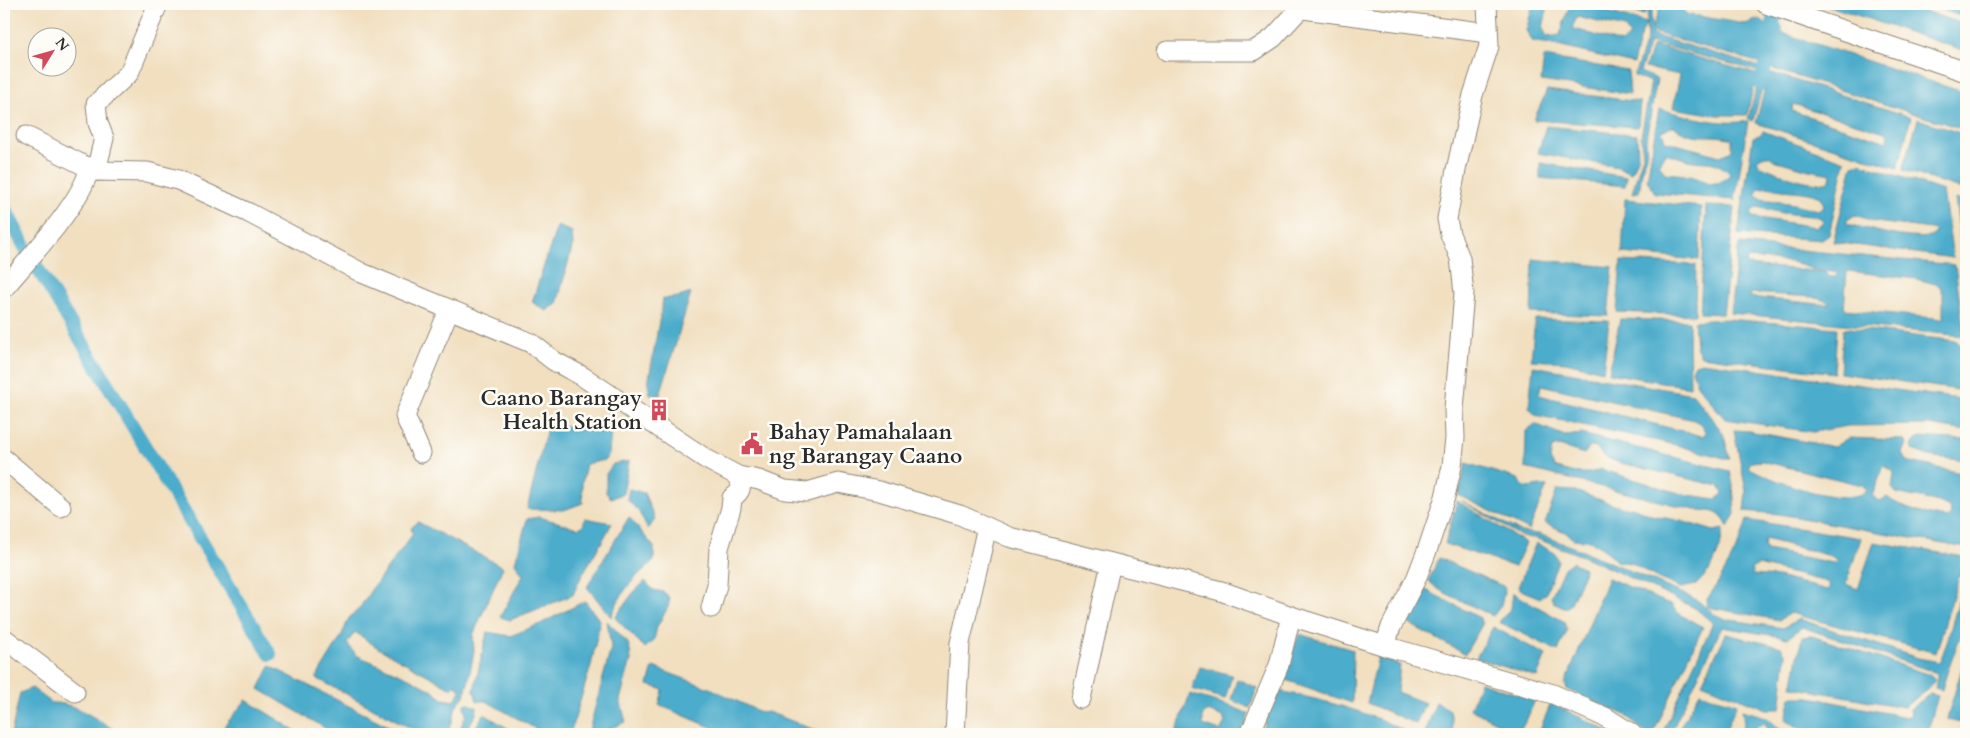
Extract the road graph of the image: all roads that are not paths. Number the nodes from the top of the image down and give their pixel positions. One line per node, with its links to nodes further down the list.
1 (158, 4): 9 (street)
2 (1487, 4): 5 (street)
3 (1766, 4): 7 (street)
4 (1298, 7): 5 (street); 6 (street)
5 (1488, 33): 21 (street)
6 (1167, 51)
7 (1966, 72)
8 (26, 136): 9 (street)
9 (93, 169): 10 (street); 11 (street)
10 (4, 288)
11 (449, 310): 12 (street); 14 (street)
12 (421, 453)
13 (4, 459): 15 (street)
14 (738, 476): 16 (street); 18 (street)
15 (61, 507)
16 (987, 527): 17 (street); 24 (street)
17 (1111, 563): 19 (street); 23 (street)
18 (711, 608)
19 (1291, 616): 21 (street); 25 (street)
20 (4, 638): 22 (street)
21 (1385, 646): 26 (street)
22 (75, 692)
23 (1080, 699)
24 (955, 734)
25 (1250, 734)
26 (1632, 734)

